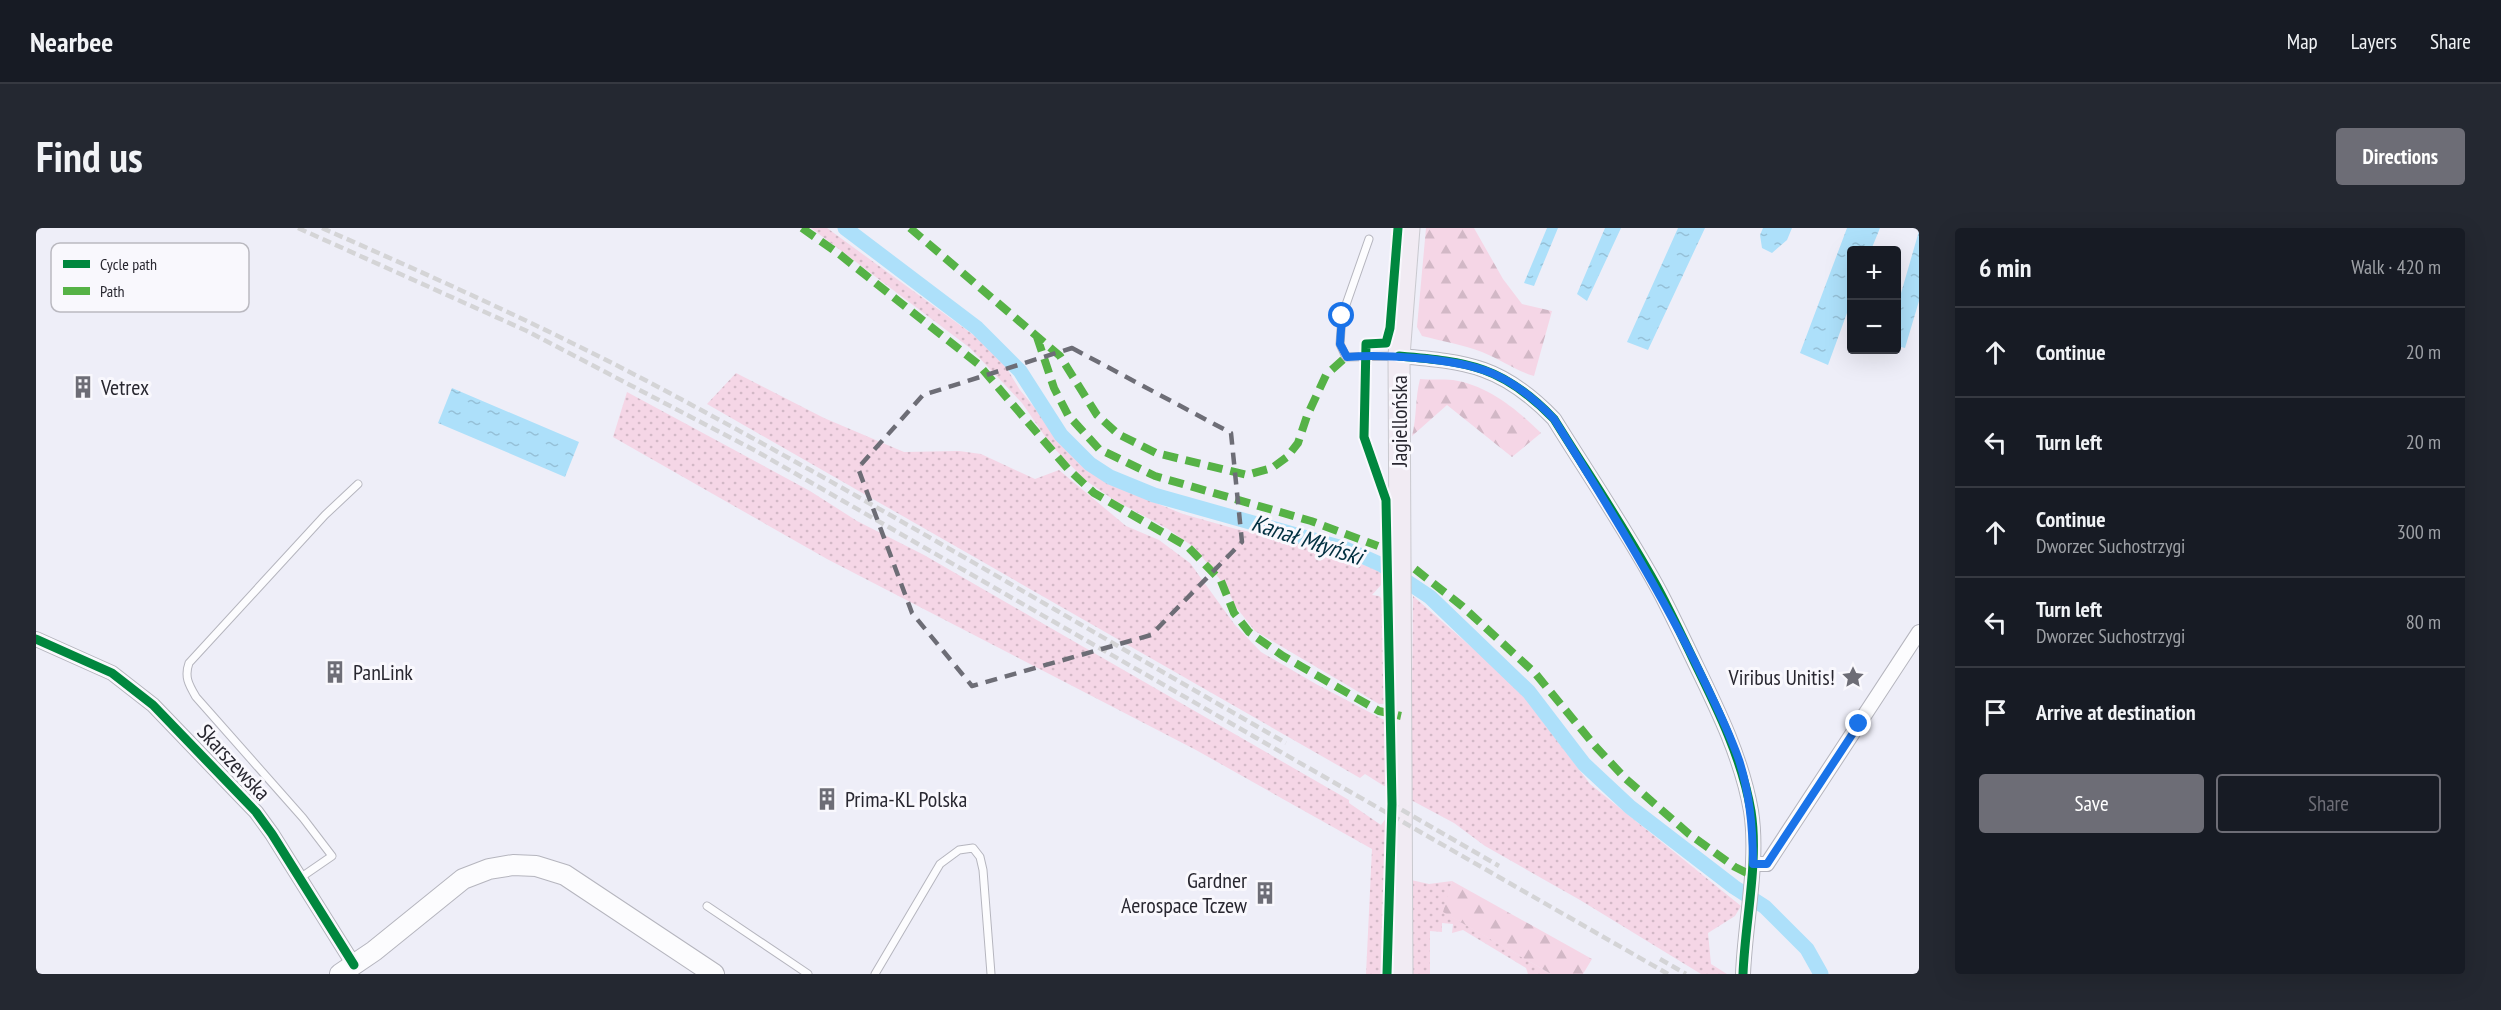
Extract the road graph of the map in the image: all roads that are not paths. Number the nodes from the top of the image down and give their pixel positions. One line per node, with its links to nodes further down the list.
1 (1409, 228): 3 (main road, Jagiellońska)
2 (1369, 239): 3 (lane)
3 (1399, 356): 7 (street); 15 (main road, Jagiellońska)
4 (358, 484): 8 (lane)
5 (1919, 632): 7 (street)
6 (36, 639): 8 (street, Skarszewska)
7 (1753, 864): 16 (street)
8 (300, 878): 10 (street, Skarszewska)
9 (707, 906): 12 (lane)
10 (347, 970): 11 (street, Skarszewska)
11 (714, 974)
12 (808, 974)
13 (875, 974): 14 (lane)
14 (991, 974)
15 (1402, 974)
16 (1743, 974)

